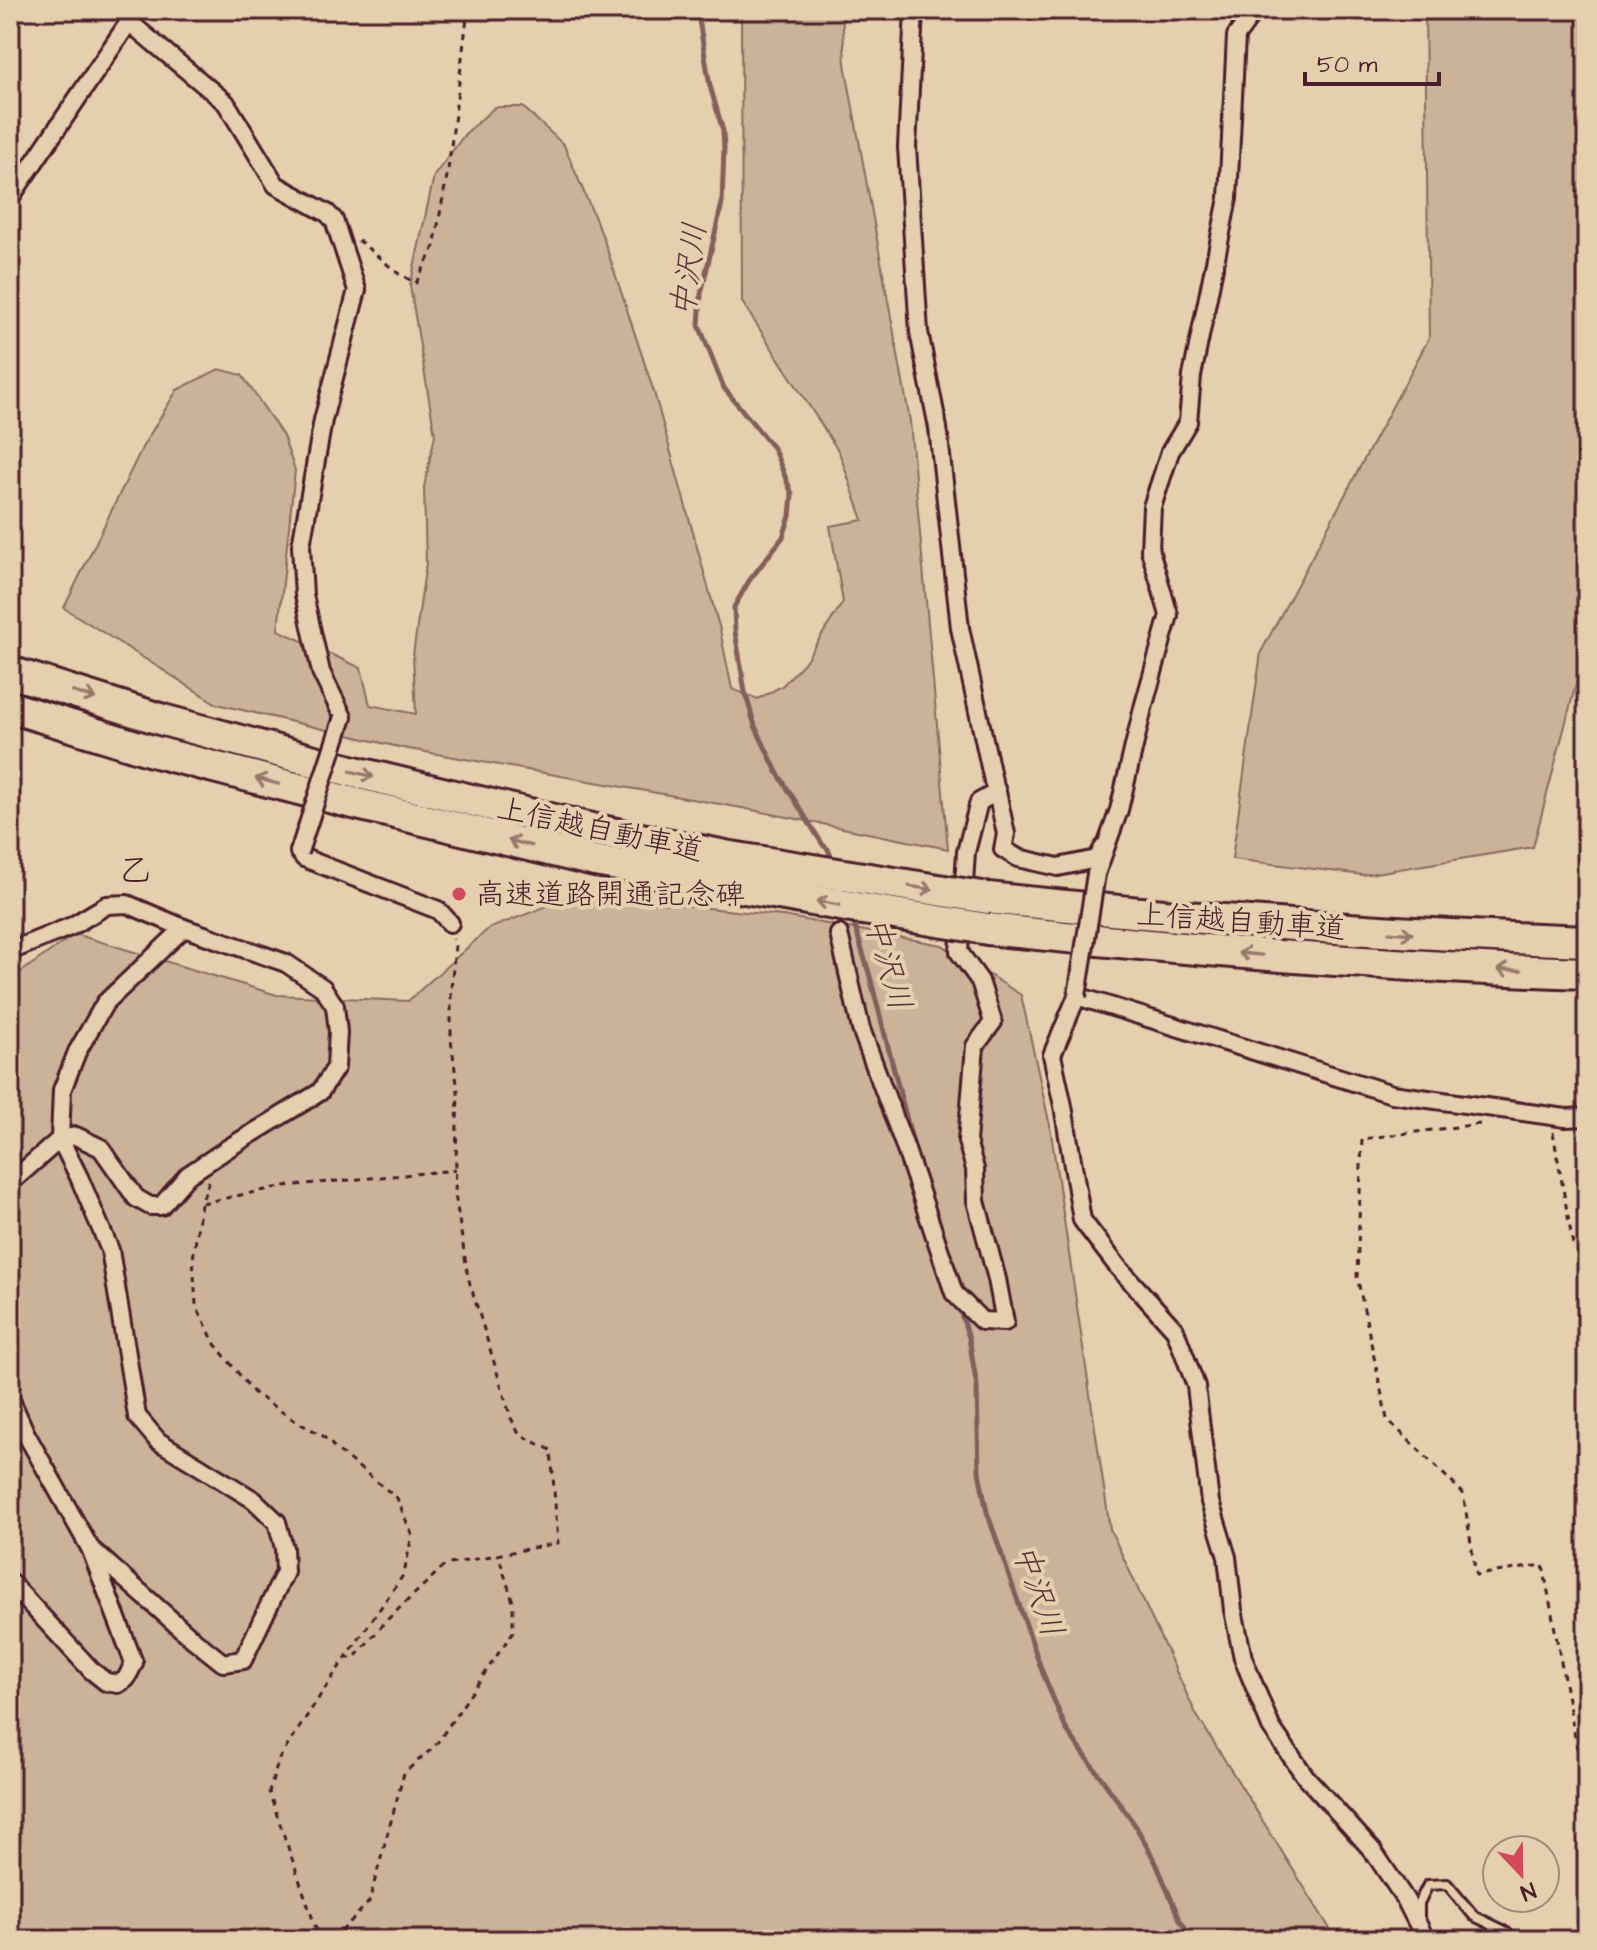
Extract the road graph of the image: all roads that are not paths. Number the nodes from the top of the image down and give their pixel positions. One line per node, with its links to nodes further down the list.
1 (914, 10): 7 (street)
2 (1255, 10): 8 (street)
3 (131, 16): 4 (street); 9 (street, bridge)
4 (10, 198)
5 (10, 672): 12 (highway, 上信越自動車道, one-way to 12, bridge)
6 (10, 707): 14 (highway, 上信越自動車道, one-way to 6, bridge)
7 (997, 792): 8 (street); 11 (street)
8 (1119, 810): 15 (street, bridge)
9 (450, 923)
10 (184, 928): 13 (street); 17 (street); 17 (street)
11 (839, 934)
12 (1587, 941)
13 (10, 951)
14 (1587, 973)
15 (1077, 996): 16 (street); 23 (street)
16 (1587, 1117)
17 (60, 1139): 18 (street); 20 (street)
18 (10, 1183)
19 (10, 1398): 20 (street)
20 (90, 1548): 21 (street)
21 (10, 1582)
22 (1507, 1932): 23 (lane)
23 (1422, 1933)

